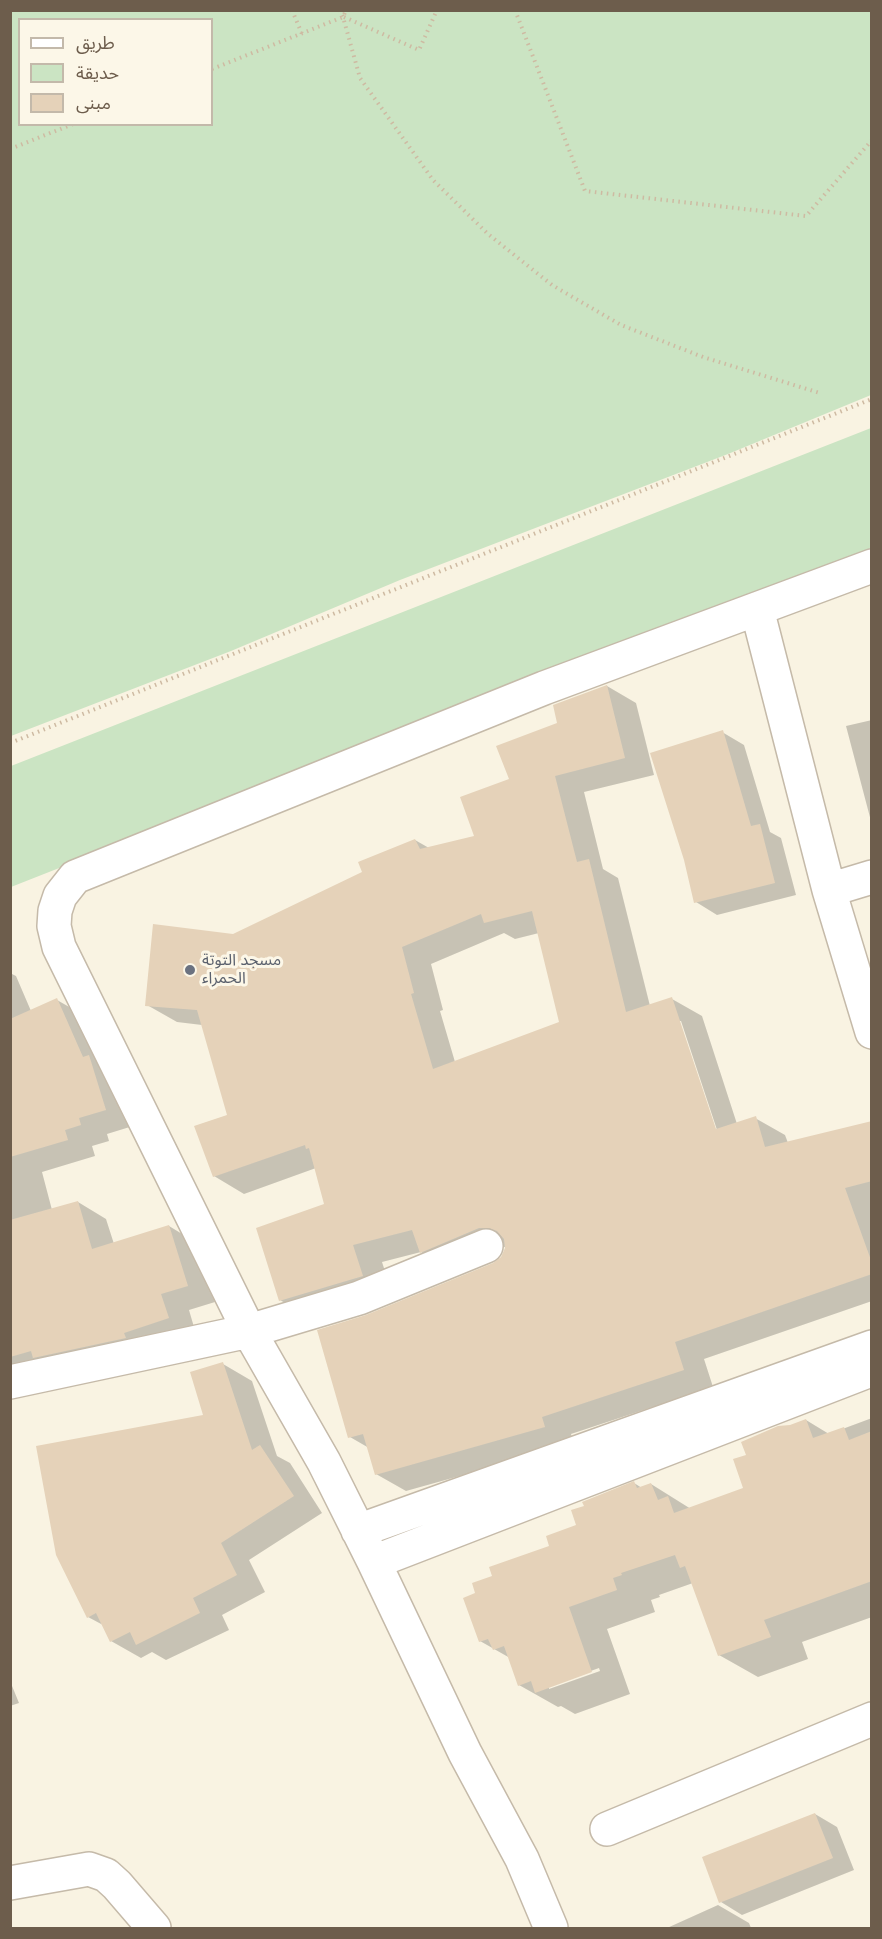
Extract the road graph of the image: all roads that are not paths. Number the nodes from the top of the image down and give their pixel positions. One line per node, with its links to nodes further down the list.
1 (872, 566): 2 (street)
2 (757, 609): 4 (street); 7 (street)
3 (872, 877): 4 (street)
4 (829, 890): 5 (street)
5 (872, 1032)
6 (486, 1246): 7 (street)
7 (249, 1331): 10 (street); 11 (street)
8 (872, 1347): 11 (street)
9 (872, 1370): 12 (street)
10 (10, 1382)
11 (358, 1530): 12 (street)
12 (374, 1562): 17 (street)
13 (872, 1719): 14 (street)
14 (606, 1828)
15 (10, 1883): 16 (street)
16 (154, 1929)
17 (551, 1929)

